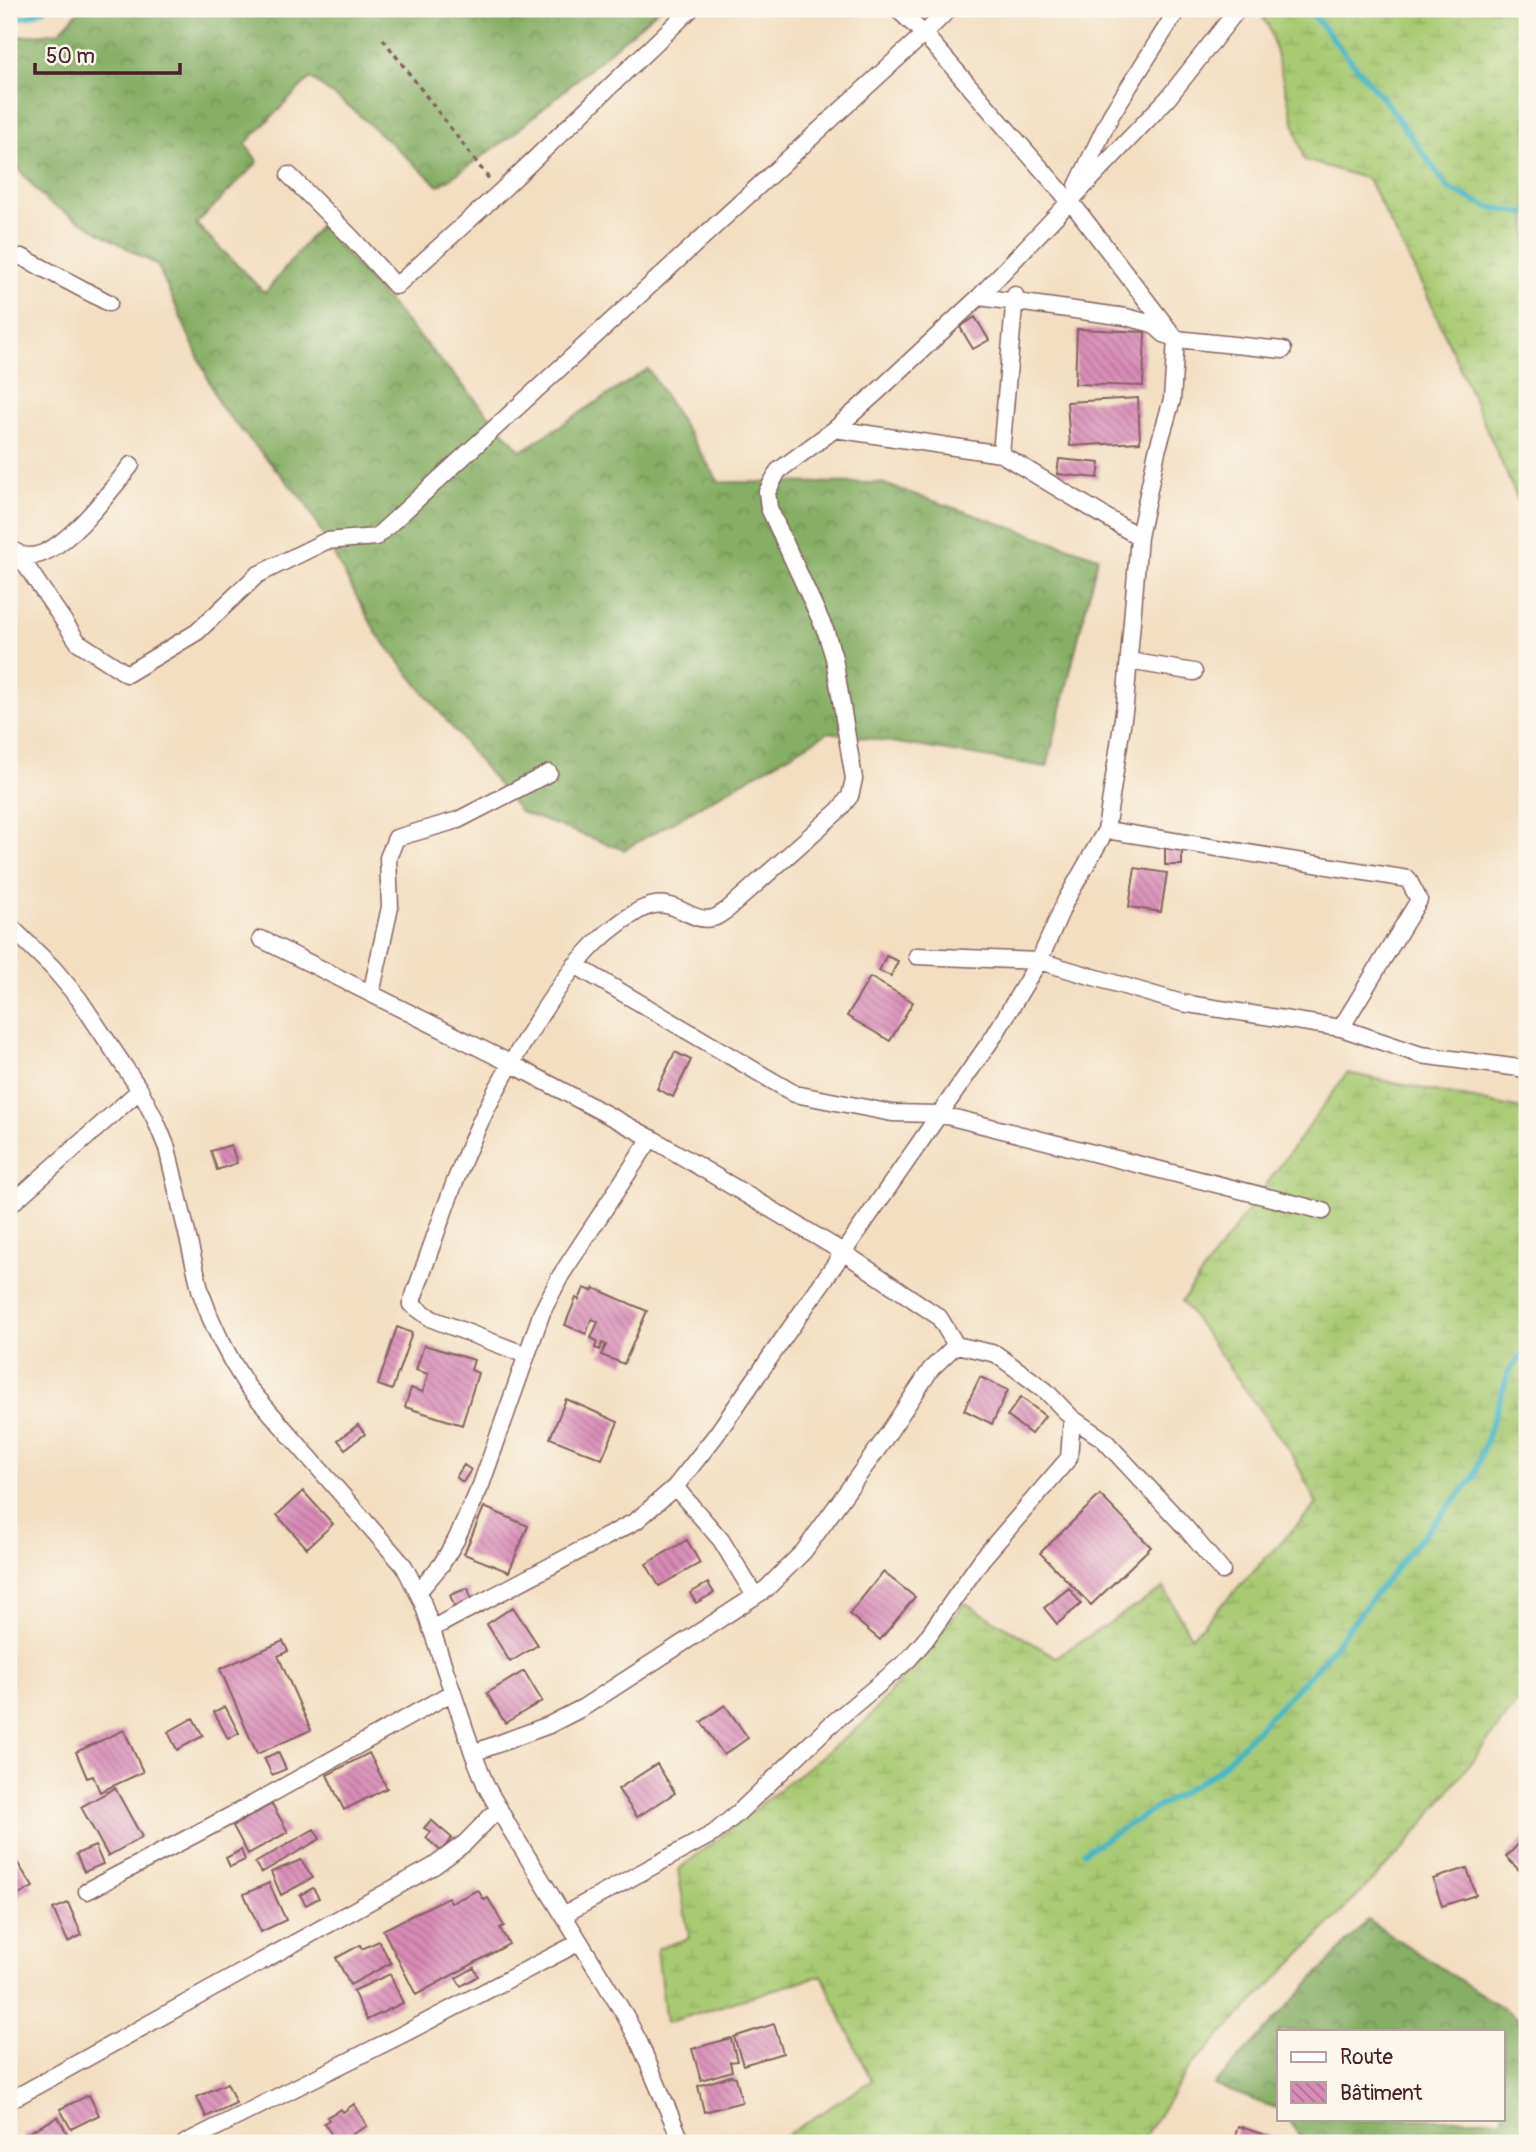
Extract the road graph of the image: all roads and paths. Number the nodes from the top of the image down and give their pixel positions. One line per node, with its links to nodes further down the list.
1 (691, 9): 9 (street)
2 (897, 9): 6 (street)
3 (949, 9): 6 (street)
4 (1178, 9): 10 (street)
5 (1238, 9): 10 (street)
6 (924, 34): 10 (street); 21 (street)
7 (383, 40): 9 (path)
8 (289, 175): 9 (street)
9 (499, 192)
10 (1070, 201): 12 (street); 15 (street)
11 (9, 258): 14 (street)
12 (979, 297): 13 (street); 17 (street)
13 (1015, 298): 15 (street); 18 (street)
14 (109, 303)
15 (1176, 340): 16 (street); 20 (street)
16 (1283, 350)
17 (835, 429): 18 (street); 30 (street)
18 (1001, 454): 20 (street)
19 (131, 465): 21 (street)
20 (1139, 537): 22 (street)
21 (13, 551)
22 (1129, 661): 23 (street); 25 (street)
23 (1194, 672)
24 (549, 773): 31 (street)
25 (1106, 830): 29 (street); 32 (street)
26 (9, 925): 35 (street)
27 (261, 939): 31 (street)
28 (917, 956): 29 (street)
29 (1039, 961): 32 (street); 36 (street)
30 (575, 965): 33 (street); 36 (street)
31 (371, 994): 33 (street)
32 (1341, 1028): 34 (street)
33 (510, 1063): 37 (street); 42 (street)
34 (1527, 1069)
35 (140, 1090): 38 (street); 46 (street)
36 (939, 1114): 39 (street); 40 (street)
37 (651, 1138): 40 (street); 42 (street)
38 (9, 1206)
39 (1323, 1211)
40 (842, 1252): 41 (street); 44 (street)
41 (957, 1345): 43 (street); 47 (street)
42 (526, 1355): 46 (street)
43 (1072, 1418): 45 (street); 53 (street)
44 (675, 1487): 47 (street); 48 (street)
45 (1222, 1571)
46 (418, 1591): 48 (street)
47 (755, 1596): 50 (street)
48 (432, 1629): 49 (street)
49 (453, 1692): 50 (street); 52 (street)
50 (473, 1753): 51 (street)
51 (499, 1808): 53 (street); 55 (street)
52 (87, 1891)
53 (563, 1915): 54 (street)
54 (580, 1942): 56 (street); 57 (street)
55 (9, 2101)
56 (185, 2143)
57 (682, 2143)

